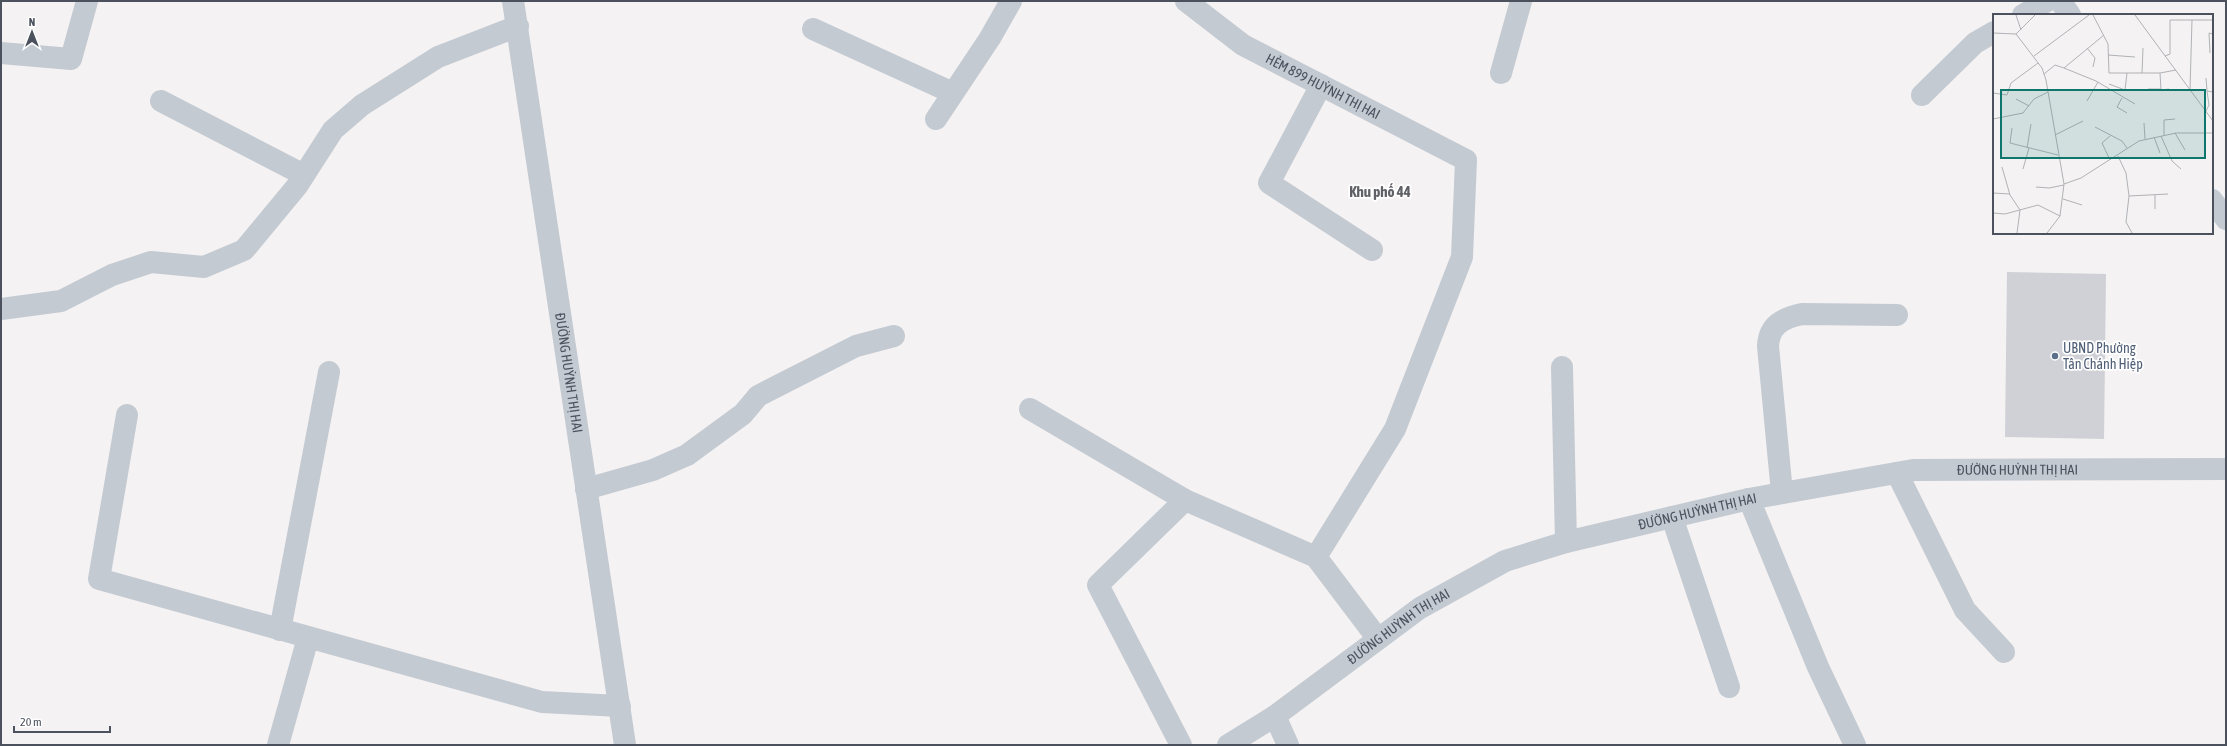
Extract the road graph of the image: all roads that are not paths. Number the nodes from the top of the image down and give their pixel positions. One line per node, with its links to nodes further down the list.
1 (87, 1): 11 (street)
2 (513, 1): 8 (street, ĐƯỜNG HUỲNH THỊ HAI)
3 (1011, 1): 14 (street)
4 (1186, 1): 13 (street, HẺM 899 HUỲNH THỊ HAI)
5 (1521, 1): 12 (street)
6 (2061, 5): 7 (street)
7 (2027, 14)
8 (518, 26): 18 (street); 31 (street, ĐƯỜNG HUỲNH THỊ HAI)
9 (813, 29): 14 (street)
10 (1993, 33): 15 (street)
11 (1, 53)
12 (1501, 73)
13 (1321, 85): 21 (street); 37 (street, HẺM 899 HUỲNH THỊ HAI)
14 (953, 93): 17 (street)
15 (1922, 95)
16 (162, 101): 18 (street)
17 (936, 119)
18 (304, 176): 22 (street)
19 (2213, 201): 20 (street)
20 (2226, 219)
21 (1372, 250)
22 (1, 309)
23 (1897, 315): 32 (street)
24 (894, 336): 31 (street)
25 (1562, 367): 36 (street)
26 (329, 372): 38 (street)
27 (1030, 409): 34 (street)
28 (127, 415): 38 (street)
29 (2226, 469): 30 (street, ĐƯỜNG HUỲNH THỊ HAI)
30 (1897, 473): 32 (street, ĐƯỜNG HUỲNH THỊ HAI); 41 (street)
31 (586, 489): 43 (street, ĐƯỜNG HUỲNH THỊ HAI)
32 (1782, 493): 33 (street, ĐƯỜNG HUỲNH THỊ HAI)
33 (1749, 499): 35 (street, ĐƯỜNG HUỲNH THỊ HAI); 50 (street)
34 (1185, 500): 37 (street); 47 (street)
35 (1672, 517): 36 (street, ĐƯỜNG HUỲNH THỊ HAI); 42 (street)
36 (1566, 542): 40 (street, ĐƯỜNG HUỲNH THỊ HAI)
37 (1316, 557): 40 (street)
38 (280, 630): 39 (street)
39 (308, 638): 43 (street); 45 (street)
40 (1378, 639): 44 (street, ĐƯỜNG HUỲNH THỊ HAI)
41 (2004, 652)
42 (1729, 687)
43 (620, 706): 46 (street, ĐƯỜNG HUỲNH THỊ HAI)
44 (1275, 716): 48 (street, ĐƯỜNG HUỲNH THỊ HAI); 49 (street)
45 (278, 745)
46 (625, 745)
47 (1181, 745)
48 (1228, 745)
49 (1288, 745)
50 (1855, 745)

